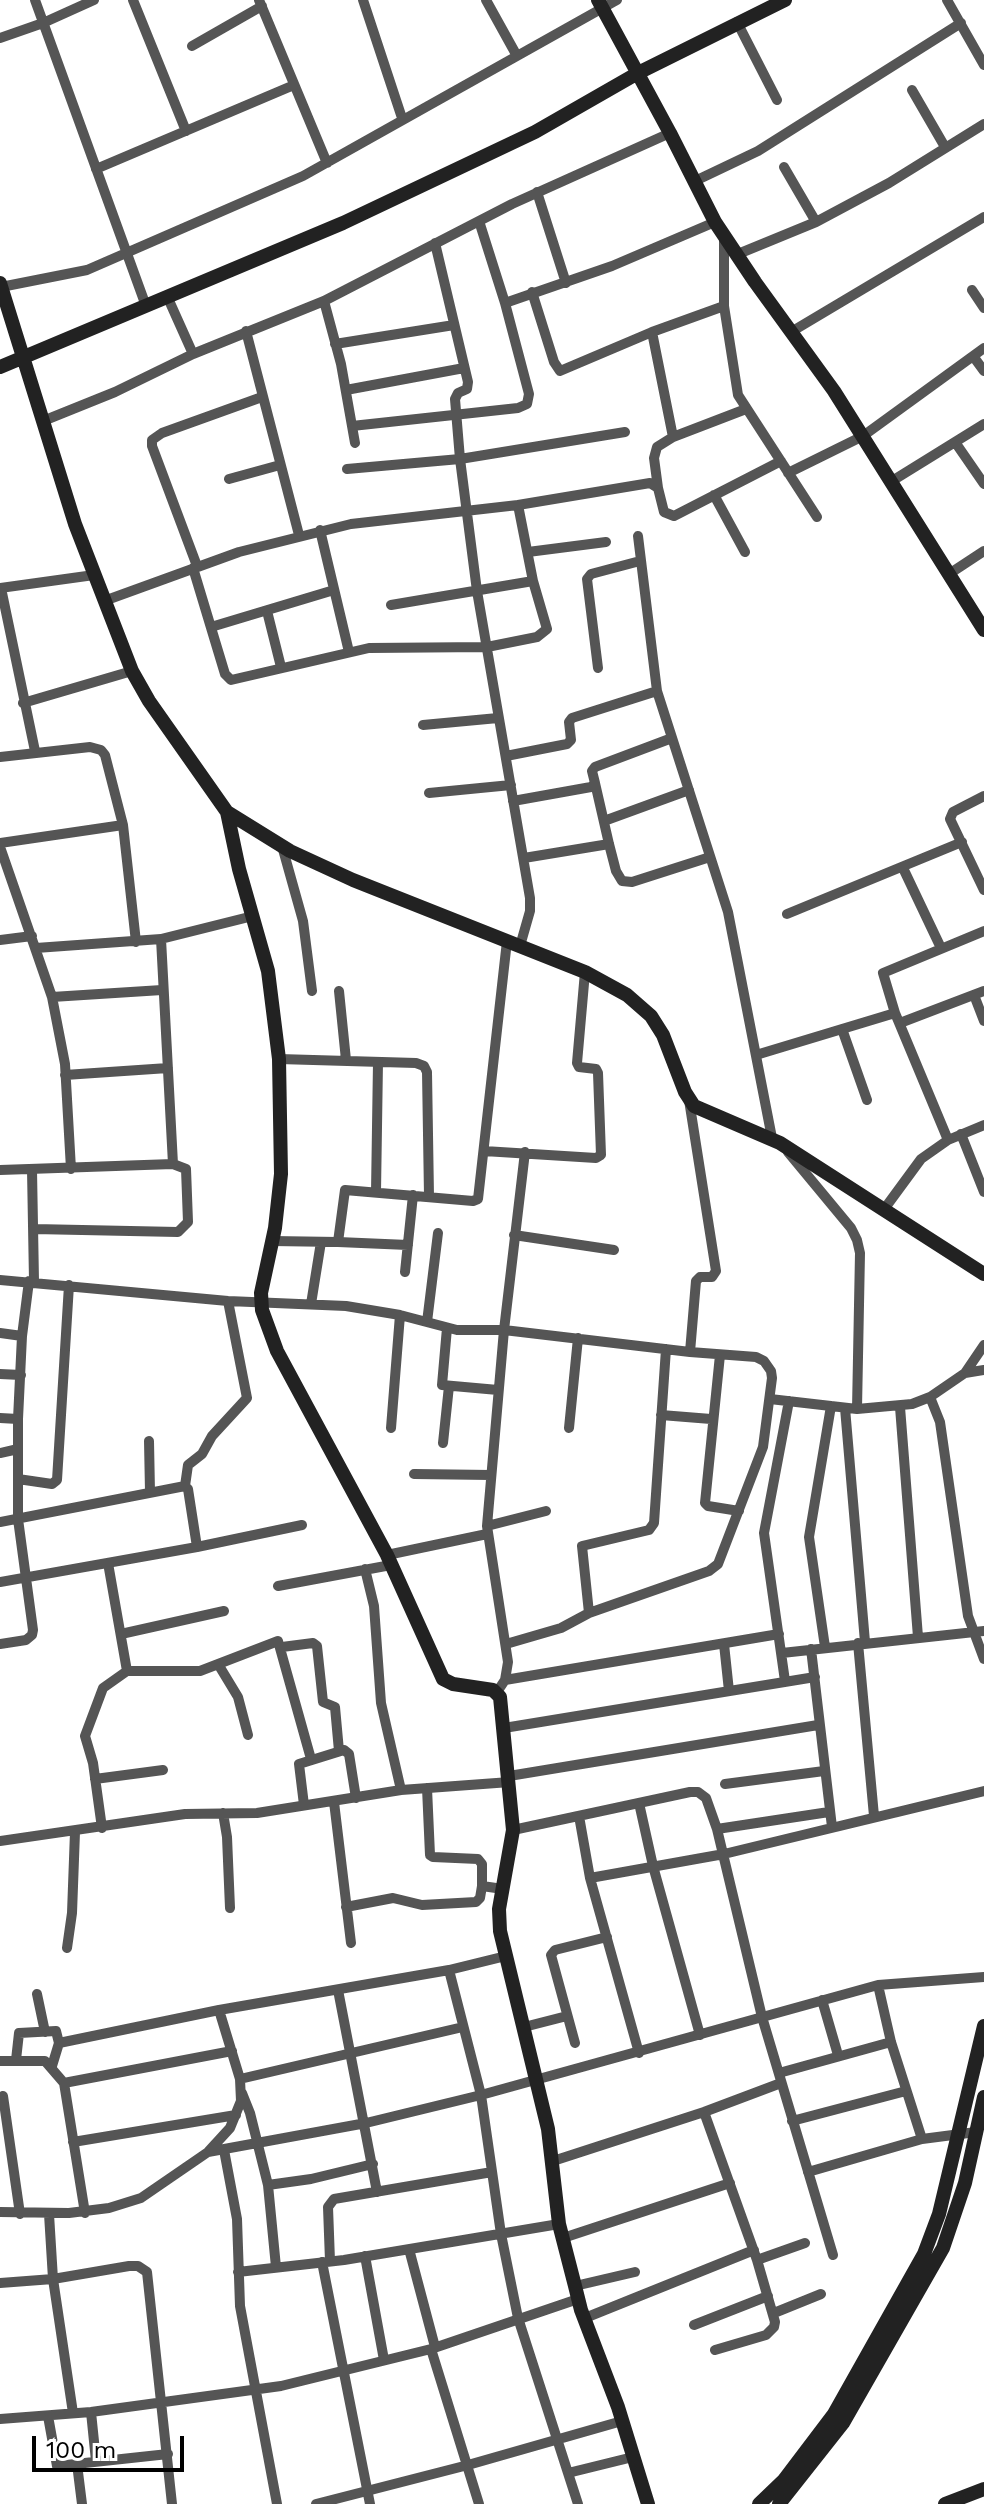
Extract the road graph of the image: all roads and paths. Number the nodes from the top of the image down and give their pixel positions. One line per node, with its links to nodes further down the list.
1 (35, 0): 12 (street)
2 (94, 0): 12 (street)
3 (133, 0): 24 (street)
4 (363, 0): 22 (street)
5 (486, 0): 16 (street)
6 (617, 0): 10 (street)
7 (785, 0): 11 (street)
8 (947, 0): 13 (street)
9 (260, 3): 15 (street); 19 (street)
10 (601, 4): 16 (street); 18 (street)
11 (737, 22): 18 (street); 21 (street)
12 (43, 23): 14 (street); 29 (street)
13 (961, 23): 17 (street); 30 (street)
14 (0, 38)
15 (192, 46)
16 (517, 56): 22 (street)
17 (984, 65)
18 (638, 73): 25 (street); 43 (street)
19 (294, 85): 24 (street); 27 (street)
20 (912, 90): 26 (street)
21 (777, 100)
22 (402, 118): 27 (street)
23 (984, 124): 26 (street)
24 (186, 131): 29 (street)
25 (670, 133): 30 (street); 31 (street)
26 (945, 147): 34 (street)
27 (327, 163): 37 (street)
28 (784, 167): 34 (street)
29 (96, 169): 37 (street)
30 (695, 181): 35 (street)
31 (537, 192): 33 (street); 39 (street)
32 (984, 217): 52 (street)
33 (479, 221): 36 (street); 45 (street)
34 (816, 222): 38 (street)
35 (720, 228): 38 (street); 39 (street); 47 (street)
36 (435, 243): 44 (street); 49 (street)
37 (128, 251): 40 (street); 46 (street)
38 (738, 254): 52 (street)
39 (566, 283): 42 (street)
40 (1, 285): 56 (street)
41 (972, 290): 48 (street)
42 (532, 292): 45 (street); 51 (street)
43 (167, 296): 46 (street); 55 (street)
44 (324, 301): 50 (street); 53 (street)
45 (505, 303): 64 (street)
46 (146, 306): 56 (street)
47 (724, 306): 51 (street); 63 (street)
48 (984, 308)
49 (454, 325): 53 (street); 59 (street)
50 (246, 331): 55 (street); 62 (street)
51 (652, 332): 70 (street)
52 (791, 332): 69 (street)
53 (335, 344): 61 (street)
54 (984, 348): 57 (street)
55 (193, 354): 65 (street)
56 (22, 356): 58 (street); 65 (street)
57 (973, 356): 60 (street); 69 (street)
58 (0, 367)
59 (464, 368): 61 (street); 64 (street)
60 (984, 371)
61 (346, 390): 67 (street)
62 (262, 397): 75 (street); 94 (street)
63 (746, 409): 70 (street); 74 (street)
64 (457, 415): 67 (street); 73 (street)
65 (43, 421): 96 (street)
66 (984, 424): 71 (street)
67 (352, 426): 72 (street)
68 (625, 432): 73 (street)
69 (863, 436): 77 (street); 79 (street)
70 (673, 437): 81 (street)
71 (955, 442): 79 (street); 80 (street)
72 (355, 443)
73 (460, 459): 76 (street); 84 (street)
74 (781, 461): 77 (street); 82 (street)
75 (280, 465): 78 (street); 87 (street)
76 (347, 469)
77 (788, 473): 85 (street)
78 (229, 479)
79 (892, 481): 95 (street)
80 (984, 484)
81 (658, 488): 82 (street); 83 (street)
82 (714, 495): 92 (street)
83 (518, 505): 84 (street); 91 (street)
84 (465, 510): 86 (street); 100 (street)
85 (817, 517)
86 (320, 530): 87 (street); 99 (street)
87 (299, 535): 94 (street)
88 (638, 536): 93 (street)
89 (606, 542): 91 (street)
90 (984, 551): 95 (street)
91 (528, 552): 97 (street)
92 (745, 552)
93 (640, 561): 109 (street); 111 (street)
94 (195, 567): 101 (street); 104 (street)
95 (949, 574): 105 (street)
96 (94, 575): 98 (street); 101 (street)
97 (533, 581): 100 (street); 106 (street)
98 (1, 588): 112 (street)
99 (334, 590): 103 (street); 107 (street)
100 (477, 591): 102 (street); 106 (street)
101 (104, 601): 110 (street)
102 (391, 605)
103 (267, 611): 104 (street); 108 (street)
104 (211, 627): 108 (street)
105 (984, 630)
106 (487, 647): 107 (street); 113 (street)
107 (349, 652): 108 (street)
108 (281, 667)
109 (598, 668)
110 (132, 671): 112 (street); 125 (street)
111 (657, 691): 115 (street); 117 (street)
112 (23, 703): 116 (street)
113 (498, 718): 114 (street); 117 (street)
114 (423, 725)
115 (672, 738): 119 (street); 121 (street)
116 (35, 751): 118 (street); 127 (street)
117 (506, 756): 120 (street)
118 (0, 757)
119 (595, 783): 124 (street); 126 (street)
120 (511, 785): 122 (street); 124 (street)
121 (689, 790): 126 (street); 132 (street)
122 (429, 793)
123 (984, 796): 128 (street)
124 (513, 801): 133 (street)
125 (227, 812): 131 (street); 138 (street)
126 (604, 821): 129 (street)
127 (123, 825): 130 (street); 143 (street)
128 (962, 842): 134 (street); 136 (street)
129 (609, 844): 132 (street); 133 (street)
130 (0, 845): 135 (street)
131 (282, 846): 144 (street); 149 (street)
132 (710, 857): 156 (street)
133 (524, 858): 144 (street)
134 (903, 868): 137 (street); 146 (street)
135 (4, 870): 140 (street)
136 (984, 890)
137 (787, 914)
138 (253, 916): 141 (street); 157 (street)
139 (984, 931): 146 (street)
140 (32, 936): 142 (street); 145 (street)
141 (161, 939): 143 (street); 148 (street)
142 (0, 940)
143 (136, 942): 145 (street)
144 (514, 944): 147 (street); 168 (street)
145 (36, 948): 152 (street)
146 (941, 948): 153 (street)
147 (585, 972): 162 (street); 169 (street)
148 (162, 990): 152 (street); 160 (street)
149 (312, 991)
150 (339, 991): 158 (street)
151 (979, 993): 153 (street); 154 (street)
152 (52, 997): 161 (street)
153 (898, 1018): 155 (street); 167 (street)
154 (984, 1021)
155 (842, 1029): 156 (street); 163 (street)
156 (756, 1055): 166 (street)
157 (279, 1059): 158 (street); 182 (street)
158 (346, 1060): 159 (street)
159 (378, 1062): 174 (street); 177 (street)
160 (168, 1068): 161 (street); 170 (street)
161 (65, 1075): 171 (street)
162 (689, 1100): 166 (street); 204 (street)
163 (867, 1100)
164 (984, 1125): 165 (street)
165 (961, 1134): 167 (street); 175 (street)
166 (776, 1140): 178 (street); 217 (street)
167 (948, 1140): 178 (street)
168 (484, 1151): 169 (street); 177 (street)
169 (525, 1152): 181 (street)
170 (173, 1164): 171 (street); 179 (street)
171 (71, 1169): 173 (street)
172 (0, 1170): 173 (street)
173 (32, 1170): 179 (street)
174 (376, 1192): 176 (street); 184 (street)
175 (984, 1192)
176 (413, 1195): 177 (street); 185 (street)
177 (429, 1196)
178 (885, 1208): 188 (street)
179 (34, 1229): 190 (street)
180 (438, 1233): 196 (street)
181 (514, 1235): 186 (street); 198 (street)
182 (272, 1241): 183 (street); 193 (street)
183 (321, 1242): 184 (street); 194 (street)
184 (338, 1242): 185 (street)
185 (408, 1245): 187 (street)
186 (614, 1250)
187 (405, 1272)
188 (983, 1274)
189 (0, 1280): 190 (street)
190 (32, 1281): 191 (street); 200 (street)
191 (69, 1285): 192 (street); 230 (street)
192 (228, 1301): 193 (street); 231 (street)
193 (261, 1302): 194 (street); 240 (street)
194 (311, 1304): 195 (street)
195 (400, 1315): 196 (street); 222 (street)
196 (427, 1322): 197 (street)
197 (447, 1328): 198 (street); 210 (street)
198 (504, 1330): 201 (street); 211 (street)
199 (0, 1333): 200 (street)
200 (22, 1336): 209 (street)
201 (578, 1338): 203 (street); 223 (street)
202 (984, 1345): 207 (street)
203 (666, 1349): 204 (street); 218 (street)
204 (690, 1352): 205 (street)
205 (720, 1355): 213 (street); 221 (street)
206 (984, 1370): 207 (street)
207 (965, 1373): 212 (street)
208 (0, 1374): 209 (street)
209 (21, 1375): 220 (street)
210 (449, 1386): 211 (street); 225 (street)
211 (498, 1390): 229 (street)
212 (930, 1397): 216 (street); 248 (street)
213 (770, 1399): 214 (street); 234 (street)
214 (789, 1401): 215 (street); 250 (street)
215 (831, 1406): 217 (street); 257 (street)
216 (900, 1407): 217 (street); 251 (street)
217 (851, 1408): 252 (street)
218 (661, 1415): 221 (street); 247 (street)
219 (0, 1418): 220 (street)
220 (18, 1419): 226 (street)
221 (711, 1419): 234 (street)
222 (391, 1428)
223 (569, 1428)
224 (149, 1441): 232 (street)
225 (443, 1443)
226 (18, 1449): 227 (street); 230 (street)
227 (0, 1453)
228 (414, 1474): 229 (street)
229 (491, 1475): 238 (street)
230 (18, 1479): 235 (street)
231 (185, 1486): 232 (street); 239 (street)
232 (150, 1492): 235 (street)
233 (546, 1511): 238 (street)
234 (739, 1511): 247 (street)
235 (18, 1519): 236 (street); 243 (street)
236 (0, 1522)
237 (302, 1525): 239 (street)
238 (487, 1530): 240 (street); 254 (street)
239 (197, 1547): 241 (street)
240 (389, 1560): 242 (street); 265 (street)
241 (108, 1563): 243 (street); 249 (street)
242 (365, 1569): 245 (street); 278 (street)
243 (25, 1578): 244 (street); 253 (street)
244 (0, 1582)
245 (278, 1586)
246 (224, 1611): 249 (street)
247 (589, 1613): 254 (street)
248 (978, 1632): 251 (street); 260 (street)
249 (121, 1634): 262 (street)
250 (779, 1634): 255 (street); 259 (street)
251 (918, 1637): 252 (street)
252 (861, 1643): 257 (street); 287 (street)
253 (0, 1644)
254 (506, 1644): 265 (street)
255 (724, 1644): 265 (street); 266 (street)
256 (282, 1647): 261 (street); 270 (street); 271 (street)
257 (825, 1647): 258 (street)
258 (811, 1649): 259 (street); 263 (street)
259 (782, 1653): 264 (street)
260 (984, 1659)
261 (218, 1664): 262 (street); 269 (street)
262 (127, 1671): 274 (street)
263 (815, 1677): 264 (street); 267 (street)
264 (785, 1681): 266 (street)
265 (501, 1686): 268 (street)
266 (729, 1691): 268 (street)
267 (818, 1725): 273 (street); 275 (street)
268 (504, 1728): 275 (street)
269 (248, 1735)
270 (339, 1751): 271 (street); 280 (street)
271 (311, 1759): 283 (street)
272 (163, 1770): 274 (street)
273 (824, 1771): 276 (street); 284 (street)
274 (95, 1779): 289 (street)
275 (509, 1779): 277 (street); 291 (street)
276 (725, 1784)
277 (427, 1788): 278 (street); 297 (street)
278 (401, 1790): 280 (street)
279 (984, 1791): 287 (street)
280 (356, 1798): 281 (street)
281 (334, 1802): 283 (street); 299 (street)
282 (639, 1803): 286 (street); 290 (street); 295 (street)
283 (304, 1805): 285 (street)
284 (829, 1812): 288 (street); 290 (street)
285 (223, 1813): 289 (street); 300 (street)
286 (579, 1816): 291 (street); 296 (street)
287 (874, 1816): 288 (street)
288 (832, 1827): 294 (street)
289 (102, 1828): 292 (street)
290 (717, 1829): 294 (street)
291 (513, 1830): 298 (street)
292 (75, 1832): 293 (street); 303 (street)
293 (0, 1841)
294 (724, 1854): 295 (street); 313 (street)
295 (653, 1866): 296 (street); 318 (street)
296 (590, 1878): 301 (street)
297 (482, 1886): 298 (street); 299 (street)
298 (503, 1889): 304 (street)
299 (346, 1907): 302 (street)
300 (230, 1908)
301 (607, 1937): 312 (street); 324 (street)
302 (351, 1943)
303 (67, 1948)
304 (506, 1956): 305 (street); 316 (street)
305 (449, 1970): 308 (street); 315 (street)
306 (984, 1977): 307 (street)
307 (878, 1985): 310 (street); 319 (street)
308 (338, 1990): 311 (street); 323 (street)
309 (37, 1994): 317 (street)
310 (822, 2000): 313 (street); 325 (street)
311 (219, 2010): 320 (street); 322 (street)
312 (567, 2016): 316 (street); 321 (street)
313 (762, 2017): 318 (street); 329 (street)
314 (984, 2026): 343 (street)
315 (463, 2027): 323 (street); 335 (street)
316 (524, 2027): 331 (street)
317 (45, 2032): 320 (street); 326 (street)
318 (700, 2035): 324 (street)
319 (891, 2042): 325 (street); 333 (street)
320 (59, 2043): 328 (street)
321 (575, 2043)
322 (232, 2051): 330 (street); 332 (street)
323 (349, 2053): 330 (street); 341 (street)
324 (639, 2053): 331 (street)
325 (838, 2055): 329 (street)
326 (16, 2060): 327 (street); 328 (street)
327 (0, 2061)
328 (52, 2066): 332 (street)
329 (780, 2078): 338 (street); 340 (street)
330 (240, 2079): 334 (street)
331 (537, 2081): 335 (street); 349 (street)
332 (64, 2083): 345 (street)
333 (906, 2091): 340 (street); 344 (street)
334 (241, 2092): 339 (street); 346 (street)
335 (481, 2095): 341 (street); 351 (street)
336 (3, 2096): 358 (street)
337 (984, 2097): 342 (street)
338 (704, 2112): 349 (street); 353 (street)
339 (236, 2115): 345 (street); 348 (street)
340 (792, 2121): 352 (street)
341 (366, 2123): 346 (street); 350 (street)
342 (976, 2132): 343 (street); 409 (street)
343 (959, 2134): 344 (street); 408 (street)
344 (922, 2139): 352 (street)
345 (73, 2142): 357 (street)
346 (259, 2144): 347 (street); 354 (street)
347 (224, 2150): 348 (street); 369 (street)
348 (208, 2152): 357 (street)
349 (553, 2161): 360 (street)
350 (373, 2164): 354 (street); 355 (street)
351 (492, 2172): 355 (street); 361 (street)
352 (808, 2172): 365 (street)
353 (730, 2183): 360 (street); 364 (street)
354 (268, 2185): 368 (street)
355 (377, 2192): 367 (street)
356 (0, 2212): 358 (street)
357 (85, 2213): 359 (street)
358 (20, 2214): 359 (street)
359 (49, 2214): 371 (street)
360 (561, 2231): 361 (street); 373 (street)
361 (501, 2234): 363 (street); 377 (street)
362 (805, 2243): 364 (street)
363 (409, 2249): 366 (street); 380 (street)
364 (755, 2255): 375 (street); 378 (street)
365 (833, 2255)
366 (365, 2256): 367 (street); 382 (street)
367 (326, 2262): 368 (street); 383 (street)
368 (276, 2267): 369 (street)
369 (238, 2272): 384 (street)
370 (635, 2272): 373 (street)
371 (53, 2279): 372 (street); 385 (street); 387 (street)
372 (0, 2283)
373 (576, 2293): 377 (street); 378 (street)
374 (821, 2294): 376 (street)
375 (768, 2296): 376 (street); 379 (street)
376 (774, 2313): 381 (street)
377 (518, 2318): 380 (street); 391 (street)
378 (585, 2318): 390 (street)
379 (694, 2325)
380 (433, 2348): 382 (street); 396 (street)
381 (715, 2350)
382 (384, 2360): 383 (street)
383 (345, 2371): 384 (street); 399 (street)
384 (256, 2390): 385 (street); 402 (street)
385 (162, 2402): 386 (street); 392 (street)
386 (91, 2412): 387 (street); 394 (street)
387 (73, 2413): 388 (street)
388 (48, 2416): 389 (street); 395 (street)
389 (0, 2419)
390 (622, 2421): 391 (street); 393 (street)
391 (557, 2438): 396 (street); 397 (street)
392 (168, 2454): 394 (street); 401 (street)
393 (633, 2457): 397 (street); 407 (street)
394 (96, 2461): 395 (street)
395 (77, 2464): 400 (street)
396 (468, 2465): 399 (street); 405 (street)
397 (568, 2473): 406 (street)
398 (984, 2489): 410 (street)
399 (368, 2491): 403 (street); 404 (street)
400 (82, 2504)
401 (172, 2504)
402 (277, 2504)
403 (316, 2504)
404 (370, 2504)
405 (479, 2504)
406 (578, 2504)
407 (648, 2504)
408 (759, 2504)
409 (779, 2504)
410 (945, 2504)

